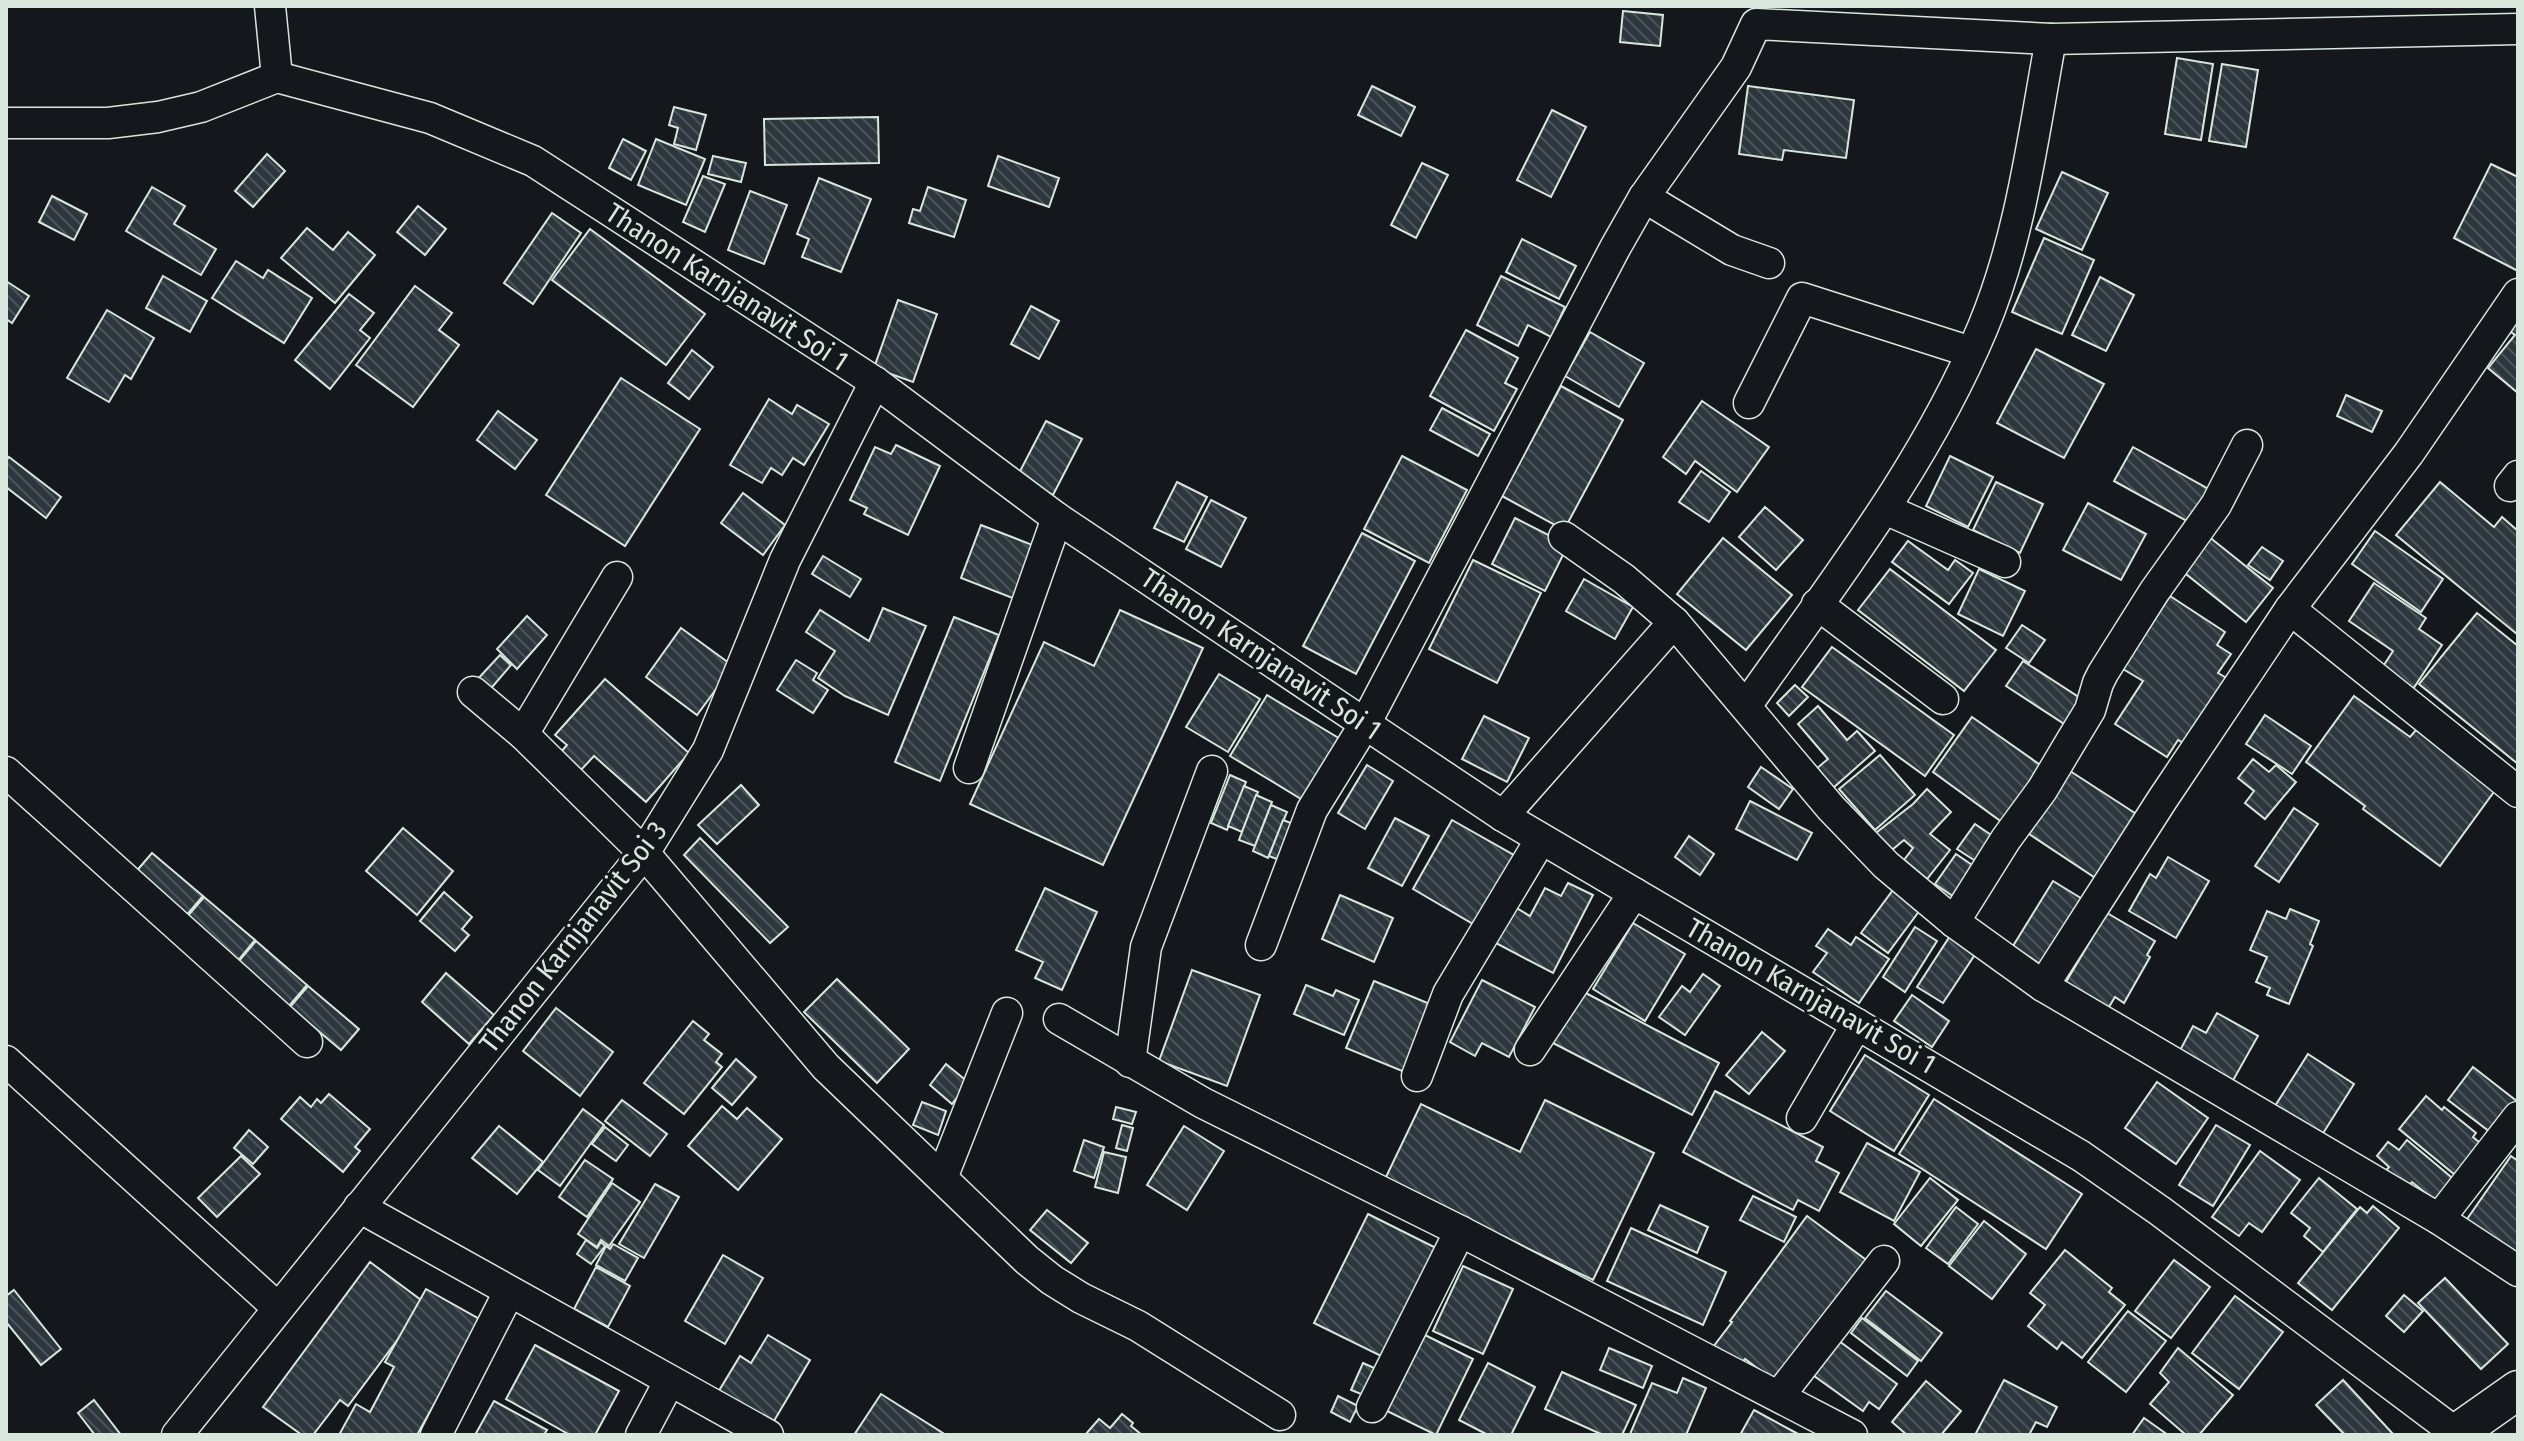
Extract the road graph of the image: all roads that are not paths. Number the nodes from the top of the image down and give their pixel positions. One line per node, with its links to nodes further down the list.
1 (270, 6): 4 (street)
2 (2518, 29): 3 (street)
3 (2051, 39): 6 (street); 9 (street)
4 (277, 77): 5 (street); 10 (street, Thanon Karnjanavit Soi 1)
5 (6, 123)
6 (1644, 197): 7 (street); 24 (street)
7 (1769, 263)
8 (2518, 294): 19 (street)
9 (1971, 352): 11 (street); 13 (street)
10 (875, 382): 14 (street, Thanon Karnjanavit Soi 1); 32 (street, Thanon Karnjanavit Soi 3)
11 (1749, 403)
12 (2247, 445): 34 (street)
13 (1885, 509): 16 (street); 18 (street)
14 (1057, 518): 24 (street, Thanon Karnjanavit Soi 1); 26 (street)
15 (1564, 537): 20 (street)
16 (2005, 562)
17 (617, 577): 25 (street)
18 (1817, 604): 22 (street); 23 (street)
19 (2290, 609): 29 (street); 36 (street)
20 (1674, 622): 23 (street); 30 (street)
21 (473, 692): 25 (street)
22 (1943, 699)
23 (1746, 706): 34 (street)
24 (1365, 724): 30 (street, Thanon Karnjanavit Soi 1); 35 (street)
25 (523, 734): 32 (street)
26 (969, 768)
27 (1212, 771): 43 (street)
28 (11, 787): 40 (street)
29 (2518, 792)
30 (1503, 816): 31 (street, Thanon Karnjanavit Soi 1)
31 (1541, 839): 33 (street, Thanon Karnjanavit Soi 1); 44 (street)
32 (644, 853): 47 (street); 48 (street, Thanon Karnjanavit Soi 3)
33 (1634, 893): 39 (street, Thanon Karnjanavit Soi 1); 41 (street)
34 (1954, 922): 36 (street)
35 (1261, 945)
36 (2043, 986): 49 (street)
37 (1007, 1013): 47 (street)
38 (1059, 1019): 43 (street)
39 (1857, 1024): 46 (street); 60 (street, Thanon Karnjanavit Soi 1)
40 (307, 1042)
41 (1530, 1050)
42 (6, 1061): 54 (street)
43 (1130, 1062): 50 (street)
44 (1417, 1076)
45 (2518, 1117): 49 (street)
46 (1802, 1118)
47 (942, 1178): 59 (street)
48 (359, 1207): 53 (street); 54 (street, Thanon Karnjanavit Soi 3)
49 (2439, 1219): 52 (street)
50 (1460, 1231): 57 (street); 58 (street)
51 (1884, 1261): 57 (street)
52 (2518, 1271)
53 (509, 1292): 55 (street); 62 (street)
54 (278, 1308): 61 (street, Thanon Karnjanavit Soi 3)
55 (669, 1382): 63 (street); 64 (street)
56 (2518, 1390): 60 (main road)
57 (1779, 1396): 65 (street)
58 (1372, 1407)
59 (1280, 1415)
60 (2455, 1434)
61 (177, 1435)
62 (436, 1435)
63 (641, 1435)
64 (768, 1435)
65 (1852, 1435)

